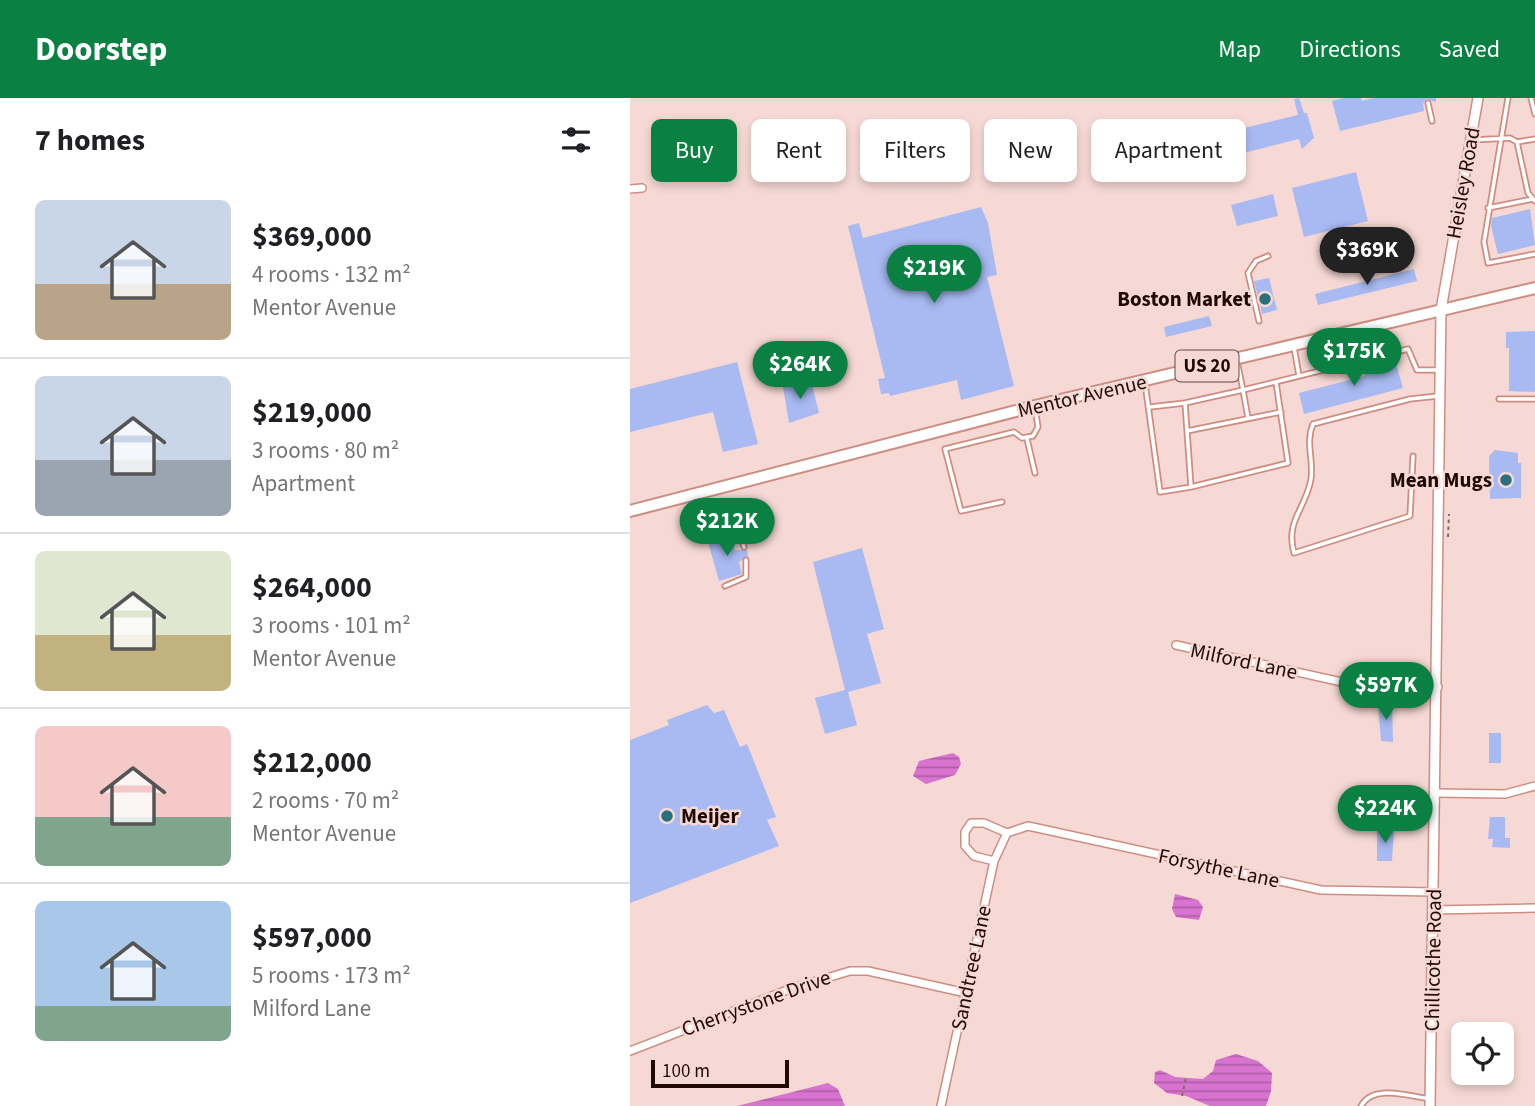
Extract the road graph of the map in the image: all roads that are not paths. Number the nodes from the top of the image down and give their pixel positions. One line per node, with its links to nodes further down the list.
1 (1478, 98): 9 (street, Heisley Road)
2 (1508, 98): 7 (lane)
3 (1531, 98): 5 (lane)
4 (1428, 103): 6 (lane)
5 (1535, 114)
6 (1432, 121)
7 (1502, 138): 9 (lane); 10 (lane); 14 (lane)
8 (1535, 139): 10 (lane)
9 (1470, 140): 18 (street, Heisley Road)
10 (1517, 142): 13 (lane)
11 (642, 188): 12 (street)
12 (630, 189)
13 (1534, 200): 14 (lane)
14 (1488, 208): 15 (lane)
15 (1535, 254)
16 (1268, 256): 19 (lane)
17 (1535, 288): 18 (main road, Mentor Avenue / US 20)
18 (1441, 310): 20 (main road, Mentor Avenue / US 20); 22 (street, Chillicothe Road)
19 (1259, 321)
20 (1294, 347): 21 (main road, Mentor Avenue / US 20); 23 (lane)
21 (1236, 359): 24 (main road, Mentor Avenue / US 20); 26 (lane)
22 (1440, 370): 23 (lane); 27 (street, Chillicothe Road)
23 (1299, 376): 25 (lane)
24 (1145, 381): 31 (main road, Mentor Avenue / US 20); 32 (lane)
25 (1276, 382): 26 (lane); 33 (lane)
26 (1243, 390): 30 (lane); 34 (lane)
27 (1440, 396): 37 (lane); 47 (street, Chillicothe Road)
28 (1499, 400): 29 (lane)
29 (1534, 400)
30 (1185, 403): 32 (lane); 35 (lane)
31 (1035, 406): 36 (lane); 41 (main road, Mentor Avenue / US 20)
32 (1150, 407): 39 (lane)
33 (1281, 412): 34 (lane); 39 (lane)
34 (1248, 418): 35 (lane)
35 (1188, 431): 39 (lane)
36 (1027, 439): 38 (lane); 40 (lane)
37 (1413, 456)
38 (1035, 473)
39 (1191, 487)
40 (1002, 502)
41 (630, 511)
42 (736, 522): 43 (lane)
43 (744, 547)
44 (746, 560): 45 (lane)
45 (724, 586)
46 (1176, 645): 47 (street, Milford Lane)
47 (1438, 687): 49 (street, Chillicothe Road)
48 (1535, 786): 49 (street)
49 (1436, 793): 52 (street, Chillicothe Road)
50 (1007, 833): 51 (street, Sandtree Lane); 51 (street); 52 (street, Forsythe Lane)
51 (995, 861): 55 (street, Sandtree Lane)
52 (1434, 892): 54 (street, Chillicothe Road)
53 (1535, 908): 54 (street)
54 (1434, 910): 57 (street, Chillicothe Road)
55 (966, 993): 56 (street, Cherrystone Drive); 58 (street, Sandtree Lane)
56 (630, 1051)
57 (1431, 1103): 59 (lane)
58 (941, 1106)
59 (1361, 1106)

